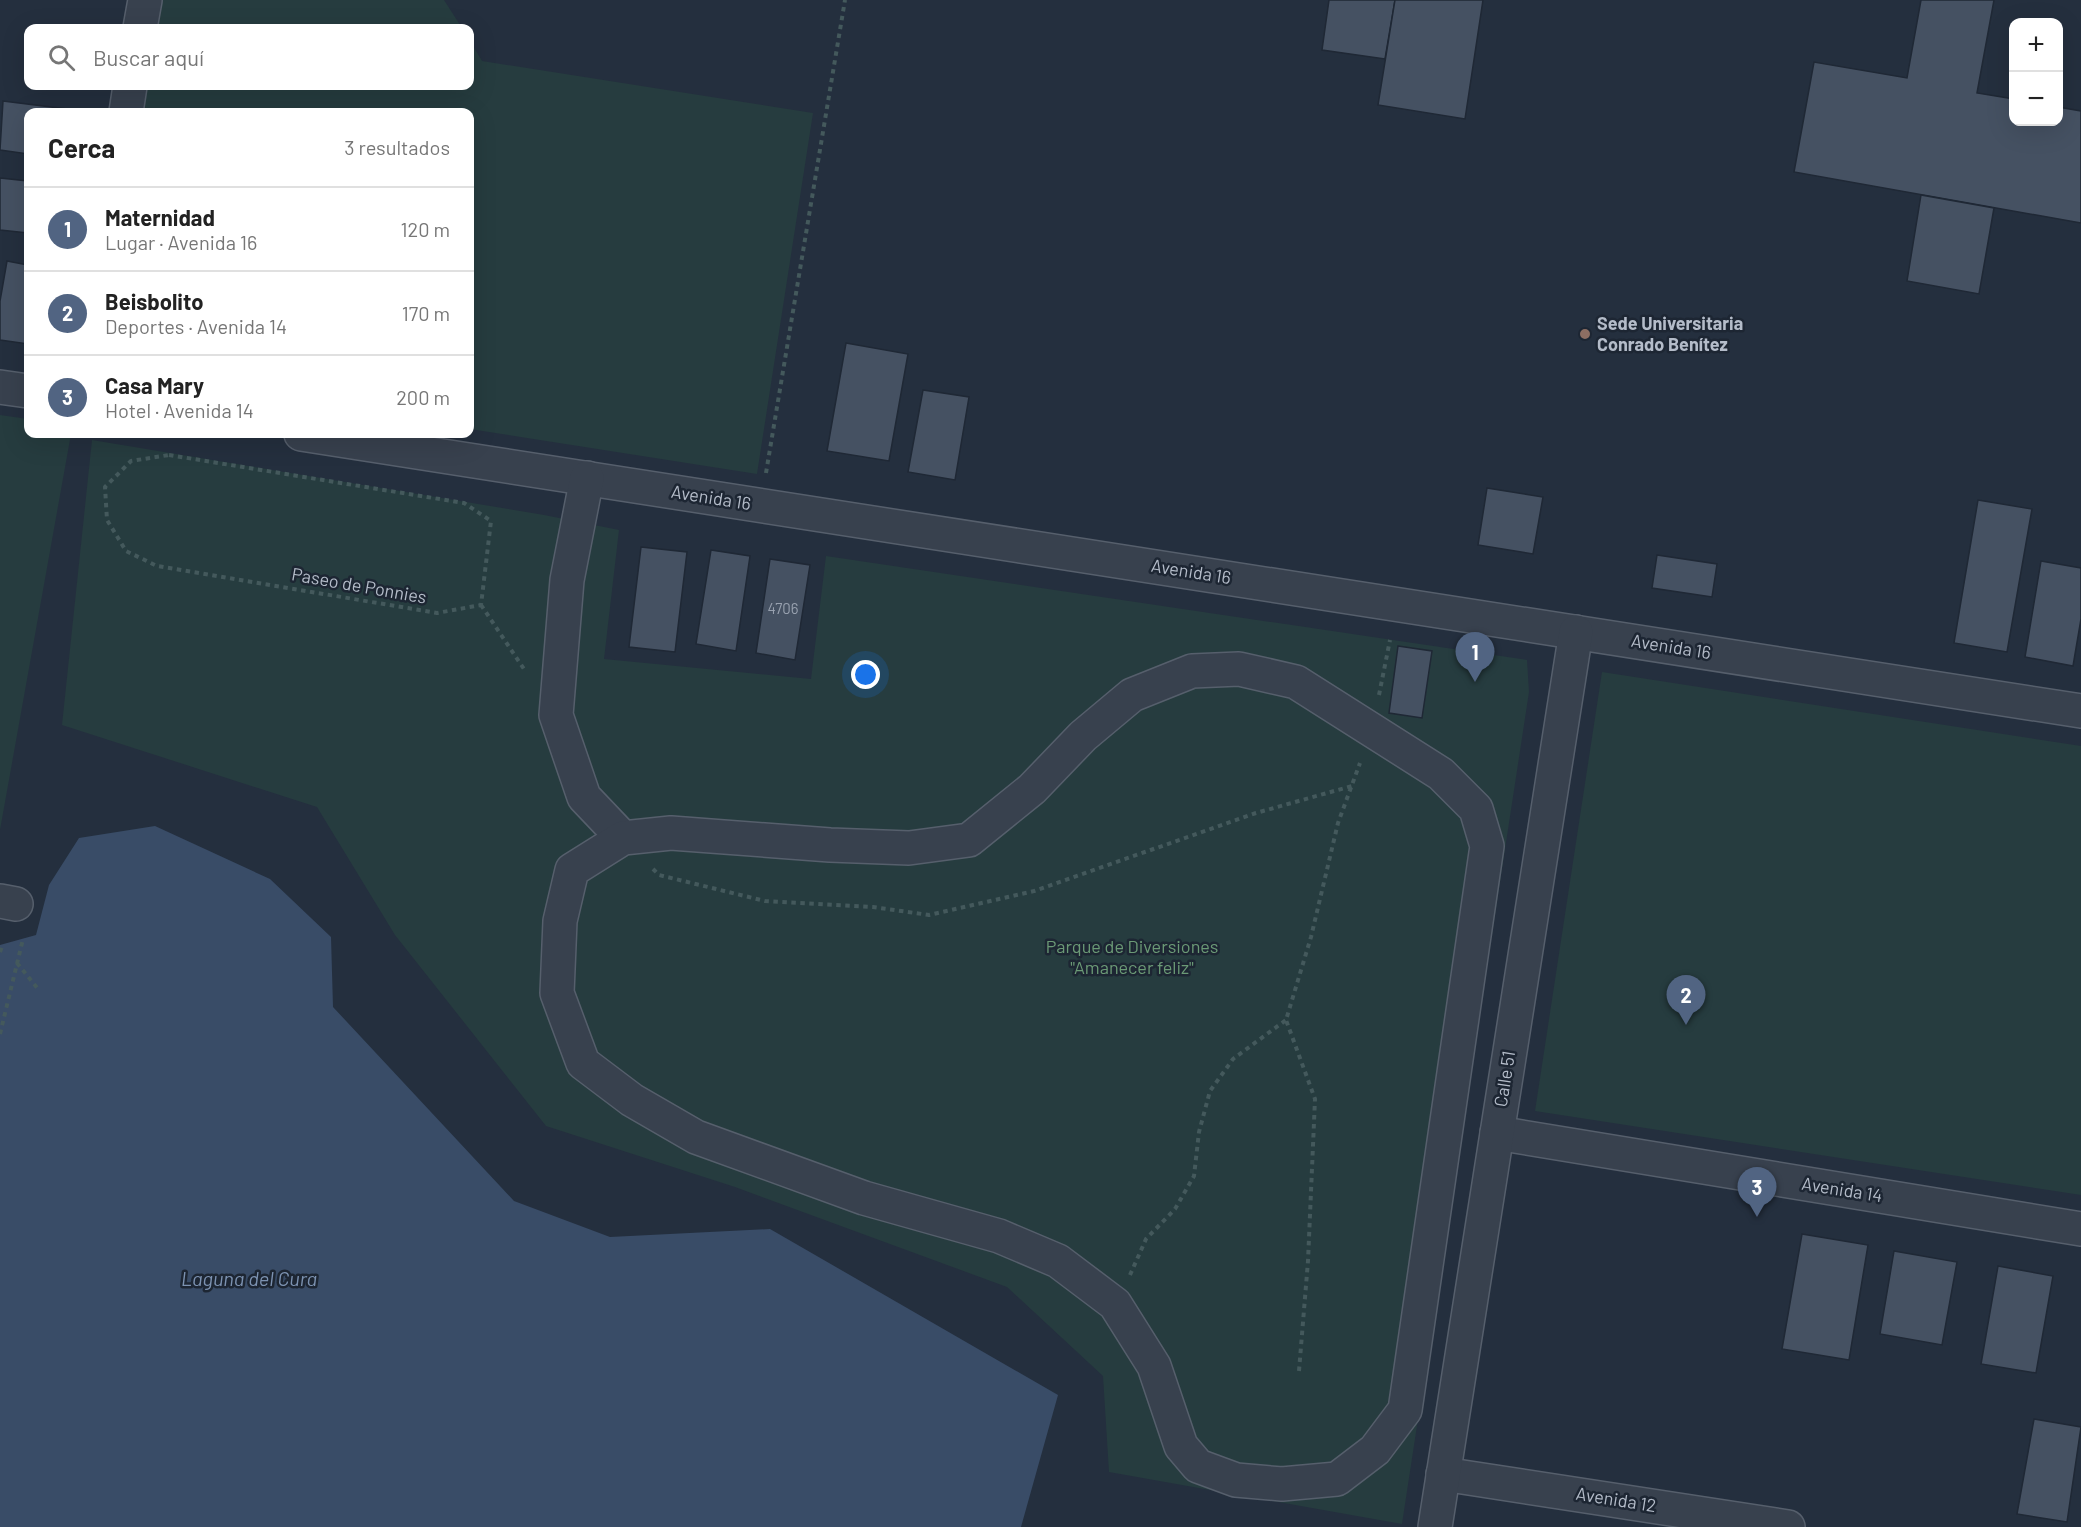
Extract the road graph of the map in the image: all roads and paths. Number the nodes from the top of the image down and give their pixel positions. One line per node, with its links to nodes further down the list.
1 (145, 0): 3 (street)
2 (845, 0): 10 (path)
3 (141, 24)
4 (129, 90): 5 (street)
5 (127, 108)
6 (0, 387): 7 (street)
7 (24, 390)
8 (327, 438): 9 (street, Avenida 16)
9 (587, 478): 10 (street, Avenida 16); 15 (street)
10 (760, 505): 12 (street, Avenida 16)
11 (481, 605): 11 (path, Paseo de Ponnies); 15 (path)
12 (1576, 632): 14 (street, Avenida 16); 25 (street, Calle 51)
13 (1390, 640): 16 (path)
14 (2081, 711)
15 (556, 715): 17 (street)
16 (1371, 731): 17 (street); 23 (path); 27 (street)
17 (623, 838): 27 (street)
18 (23, 939): 21 (path)
19 (3, 944): 20 (path)
20 (0, 952)
21 (17, 962): 22 (path); 24 (path)
22 (39, 990)
23 (1286, 1020): 27 (path); 28 (path)
24 (0, 1034)
25 (1497, 1133): 26 (street, Avenida 14); 29 (street, Calle 51)
26 (2081, 1229)
27 (1115, 1304)
28 (1299, 1371)
29 (1443, 1474): 30 (street, Calle 51); 31 (street, Avenida 12)
30 (1435, 1527)
31 (1788, 1527)

